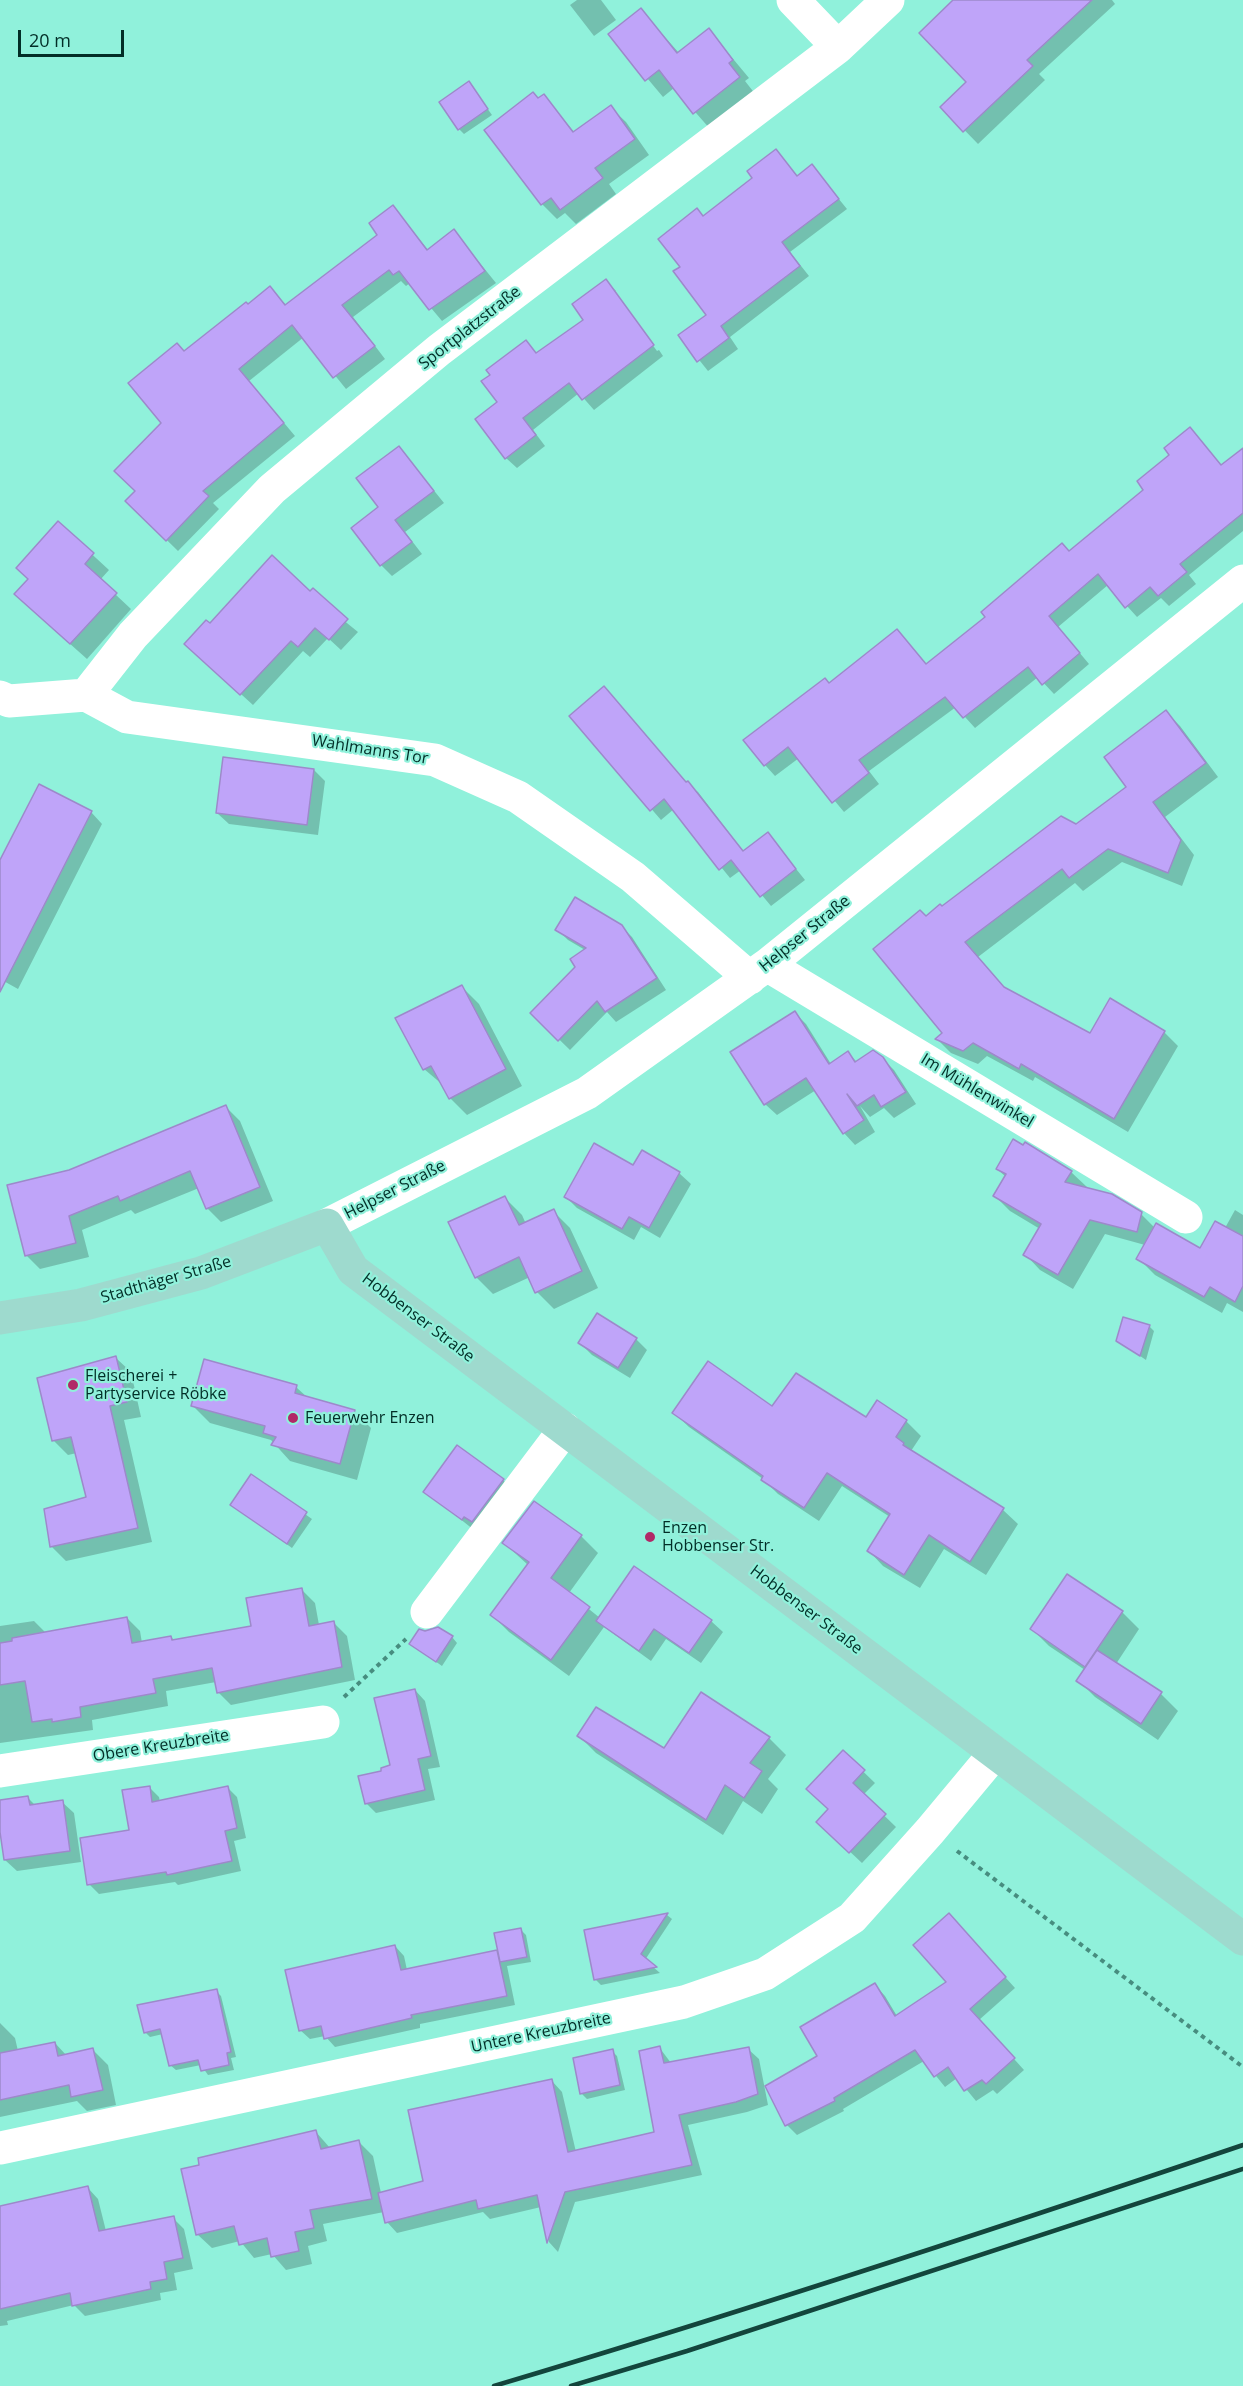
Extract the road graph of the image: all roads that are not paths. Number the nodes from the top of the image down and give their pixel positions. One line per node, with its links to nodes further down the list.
1 (793, 0): 3 (street)
2 (888, 0): 3 (street, Sportplatzstraße)
3 (838, 47): 5 (street, Sportplatzstraße)
4 (1243, 581): 7 (street, Helpser Straße)
5 (86, 695): 6 (street); 7 (street, Wahlmanns Tor)
6 (3, 706)
7 (759, 971): 8 (street, Im Mühlenwinkel); 9 (street, Helpser Straße)
8 (1186, 1218)
9 (327, 1225): 10 (main road, Stadthäger Straße); 11 (main road, Hobbenser Straße)
10 (0, 1318)
11 (565, 1429): 12 (street); 14 (main road, Hobbenser Straße)
12 (427, 1612)
13 (323, 1722): 15 (street, Obere Kreuzbreite)
14 (995, 1753): 16 (main road, Hobbenser Straße); 17 (street, Untere Kreuzbreite)
15 (0, 1771)
16 (1243, 1939)
17 (0, 2148)

